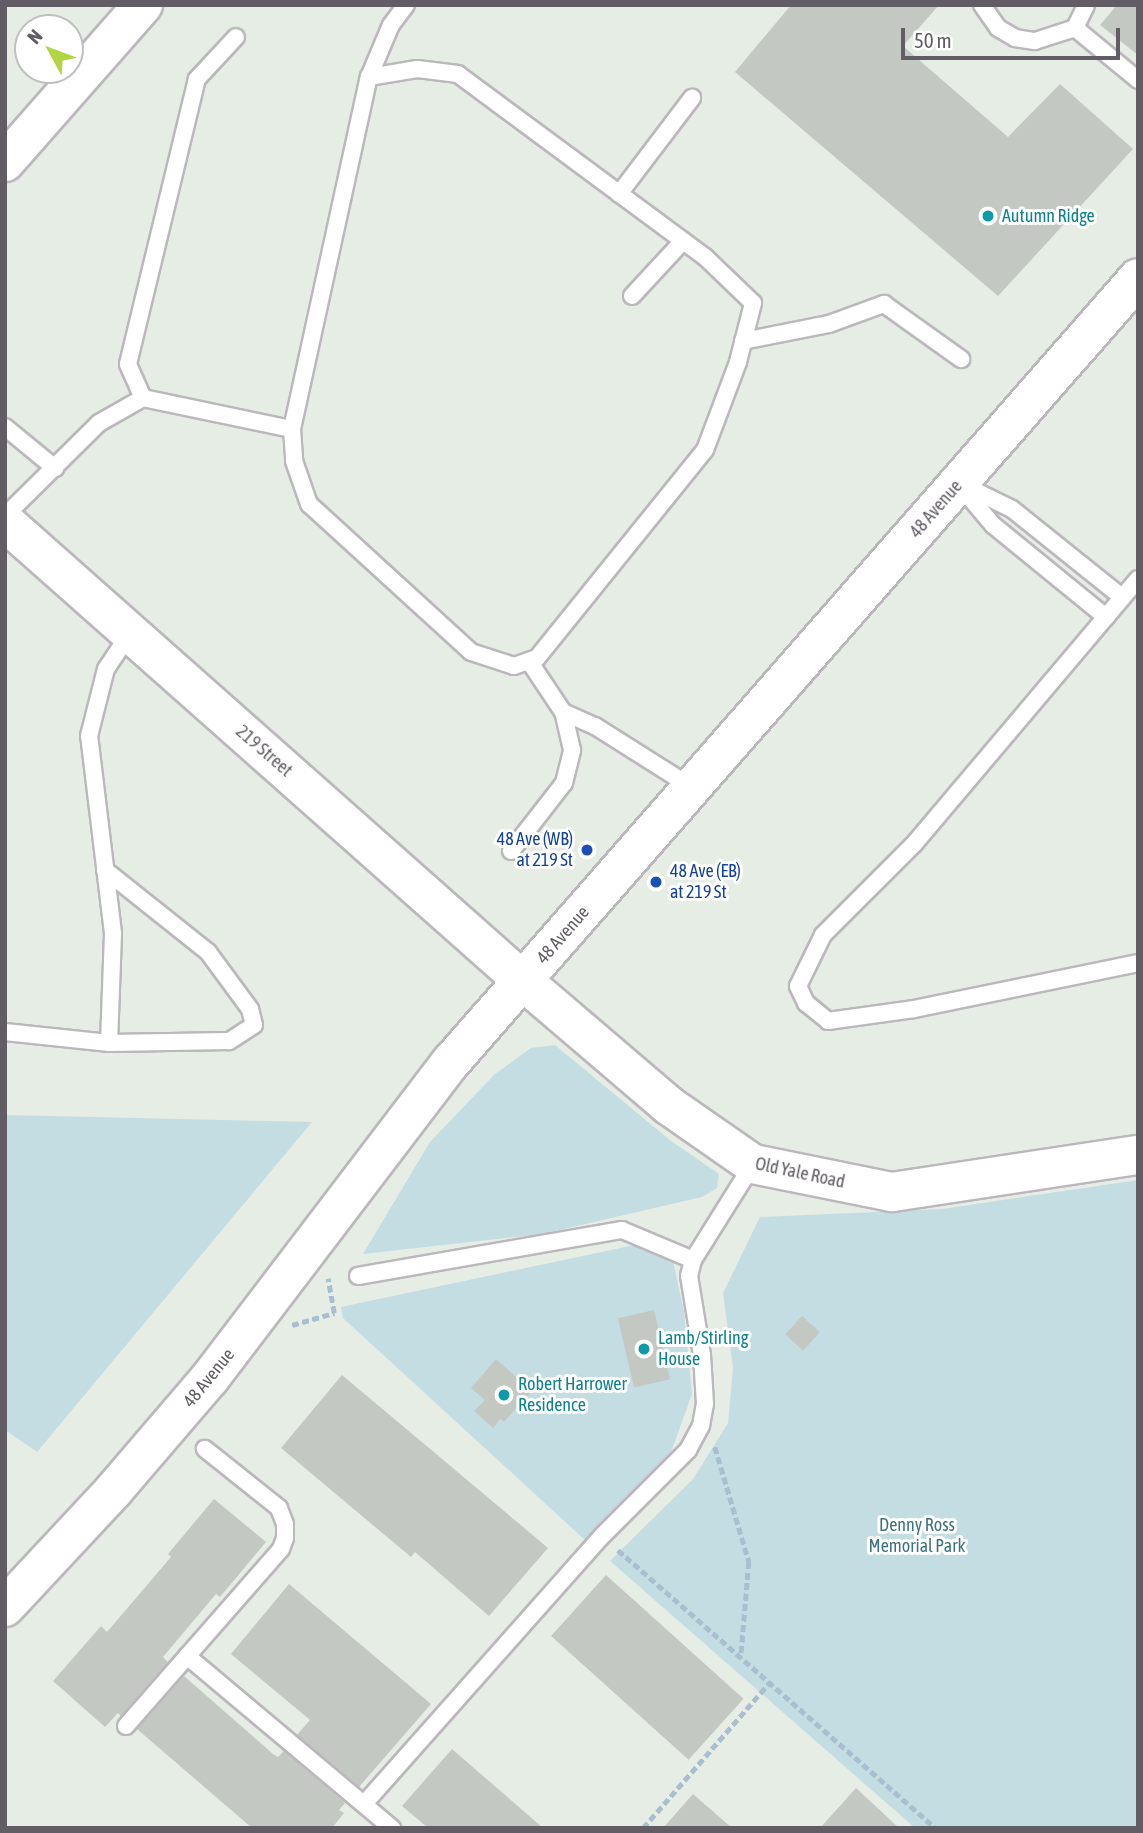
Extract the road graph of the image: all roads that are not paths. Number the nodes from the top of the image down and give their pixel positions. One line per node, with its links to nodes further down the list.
1 (406, 5): 7 (lane)
2 (982, 5): 5 (lane)
3 (1086, 5): 5 (lane)
4 (137, 7): 10 (main road)
5 (1075, 28): 8 (lane)
6 (236, 37): 17 (lane)
7 (369, 77): 11 (lane); 19 (lane)
8 (1138, 80)
9 (692, 98): 11 (lane)
10 (5, 162)
11 (620, 194): 12 (lane)
12 (683, 241): 14 (lane); 15 (lane)
13 (1138, 278): 21 (main road, 48 Avenue)
14 (632, 296)
15 (743, 341): 16 (lane); 28 (lane)
16 (961, 359)
17 (143, 398): 19 (lane); 20 (lane)
18 (5, 427): 20 (lane)
19 (292, 429): 28 (lane)
20 (55, 468): 22 (lane)
21 (959, 483): 25 (lane); 26 (lane); 30 (main road, 48 Avenue)
22 (5, 516)
23 (5, 522): 27 (main road, 219 Street)
24 (1138, 579): 25 (lane)
25 (1122, 597): 26 (lane)
26 (1106, 617): 33 (lane)
27 (131, 632): 32 (lane); 34 (main road, 219 Street)
28 (529, 661): 29 (lane)
29 (563, 712): 30 (lane); 31 (lane)
30 (693, 788): 34 (main road, 48 Avenue)
31 (511, 851)
32 (106, 870): 36 (lane); 36 (lane)
33 (1138, 963)
34 (523, 981): 38 (main road, Old Yale Road); 42 (main road, 48 Avenue)
35 (5, 1032): 36 (lane)
36 (109, 1043)
37 (1138, 1155): 38 (main road, Old Yale Road)
38 (752, 1164): 39 (lane)
39 (693, 1260): 40 (lane); 45 (lane)
40 (358, 1276)
41 (205, 1449): 43 (lane)
42 (5, 1607)
43 (187, 1656): 44 (lane); 45 (lane)
44 (126, 1726)
45 (364, 1804): 46 (lane)
46 (392, 1828)

